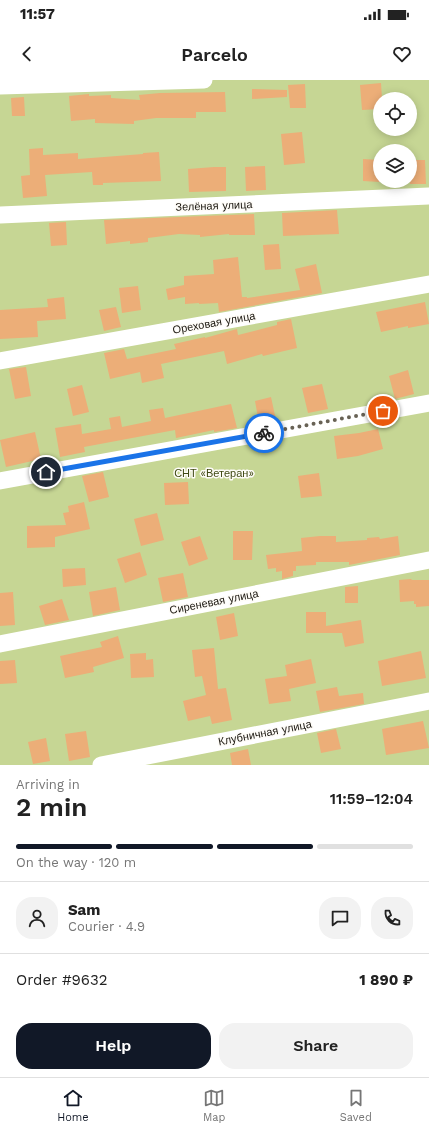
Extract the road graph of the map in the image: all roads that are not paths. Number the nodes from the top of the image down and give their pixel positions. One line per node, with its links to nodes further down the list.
1 (204, 80): 2 (street)
2 (0, 86)
3 (429, 196): 4 (street, Зелёная улица)
4 (0, 215)
5 (429, 284): 6 (street, Ореховая улица)
6 (0, 361)
7 (429, 403): 8 (street)
8 (0, 481)
9 (429, 560): 10 (street, Сиреневая улица)
10 (0, 644)
11 (429, 702): 12 (street, Клубничная улица)
12 (101, 765)

